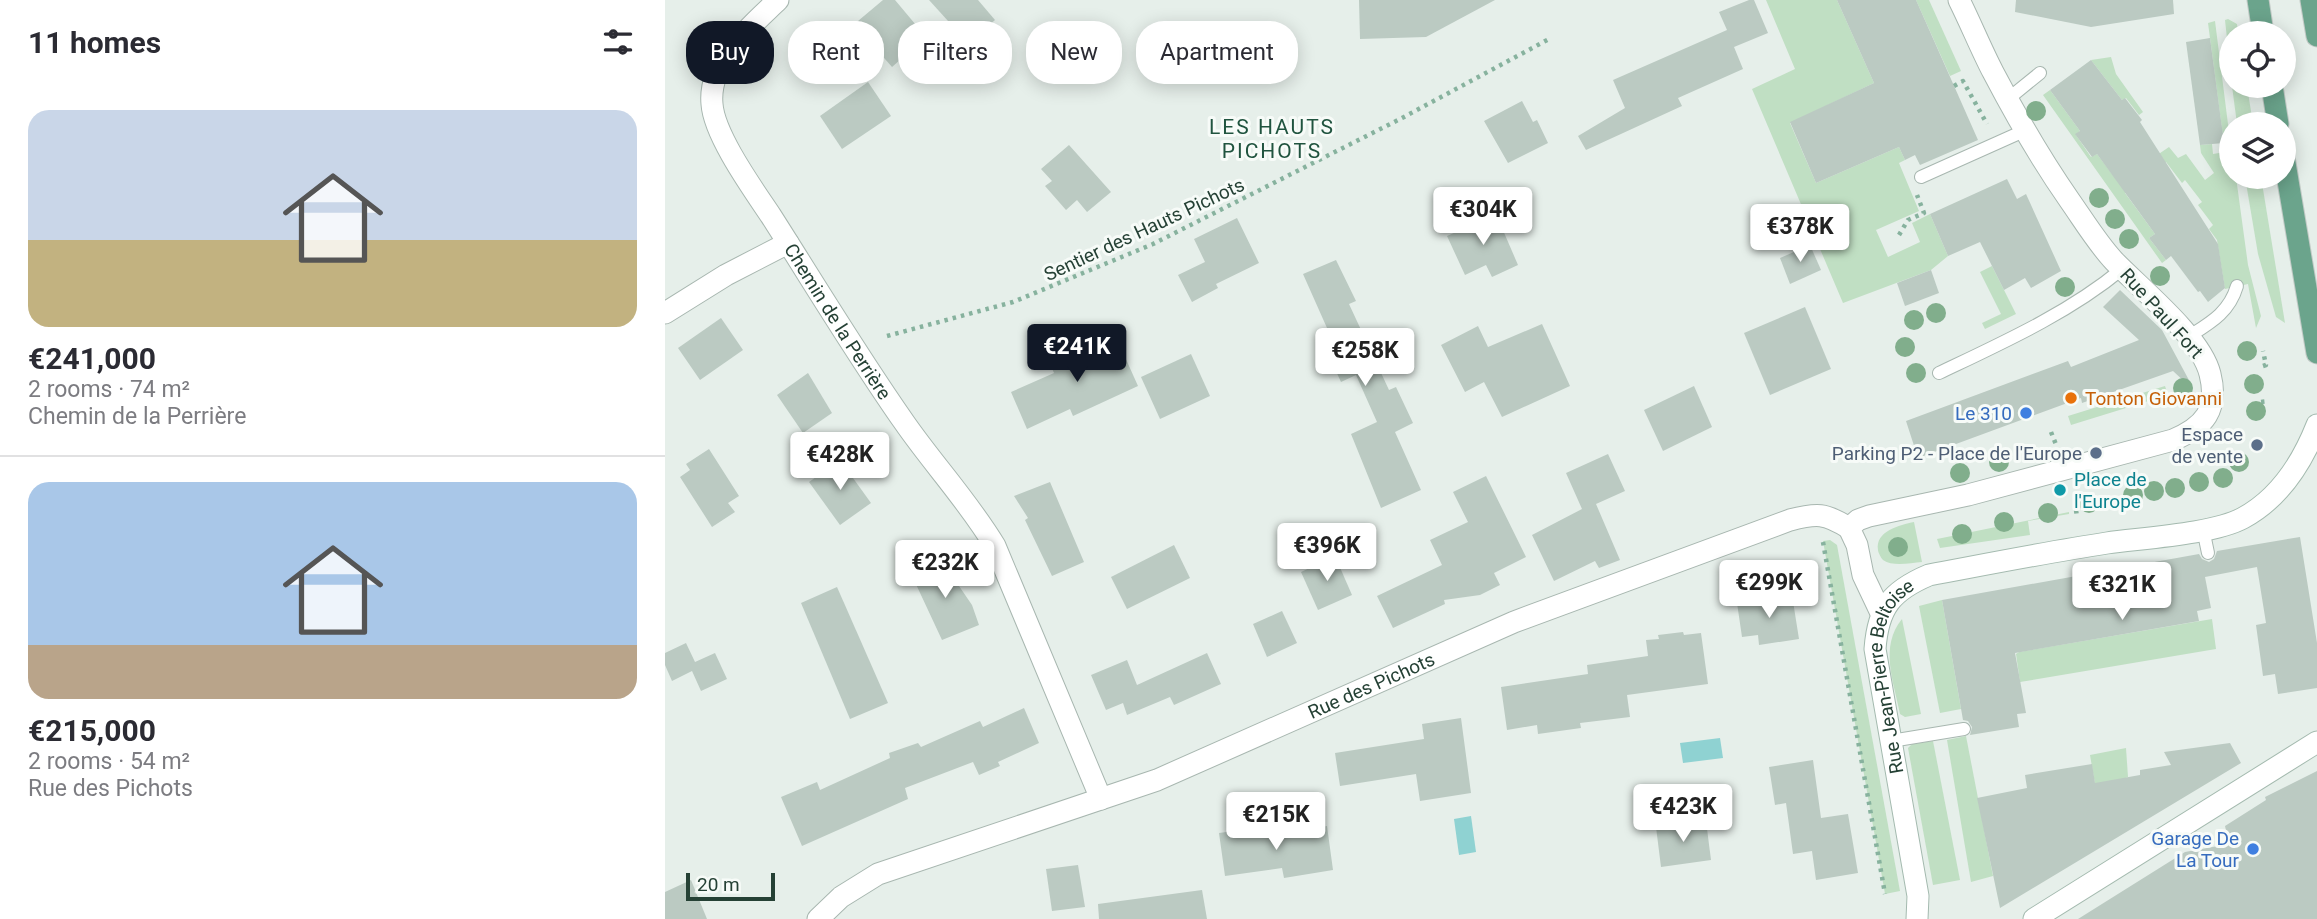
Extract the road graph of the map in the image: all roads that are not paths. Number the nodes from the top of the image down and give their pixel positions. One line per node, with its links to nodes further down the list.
1 (778, 0): 12 (street, Chemin de la Perrière)
2 (1959, 0): 8 (street, Rue Paul Fort)
3 (2258, 0): 5 (main road)
4 (2311, 0): 6 (main road)
5 (2261, 21)
6 (2317, 36)
7 (2040, 73): 8 (lane)
8 (2008, 99): 9 (street, Rue Paul Fort)
9 (2026, 130): 10 (lane); 13 (street, Rue Paul Fort)
10 (1920, 177)
11 (2289, 189): 17 (main road)
12 (787, 243): 15 (street); 27 (street, Chemin de la Perrière)
13 (2122, 269): 16 (street, Rue Paul Fort); 18 (lane)
14 (2237, 286): 16 (lane)
15 (665, 313)
16 (2188, 337): 20 (street, Rue Paul Fort)
17 (2317, 353)
18 (1939, 373)
19 (2317, 425): 21 (street, Rue Jean-Pierre Beltoise)
20 (1849, 528): 23 (street); 27 (street, Rue des Pichots)
21 (2203, 529): 22 (lane); 23 (street, Rue Jean-Pierre Beltoise)
22 (2208, 553)
23 (1881, 613): 25 (street, Rue Jean-Pierre Beltoise)
24 (1964, 729): 25 (lane)
25 (1891, 741): 29 (street, Rue Jean-Pierre Beltoise)
26 (2317, 742): 28 (street)
27 (1101, 799): 30 (street, Rue des Pichots)
28 (2069, 896): 33 (street); 34 (street)
29 (1918, 897): 31 (street, Rue Jean-Pierre Beltoise); 32 (street, Rue Jean-Pierre Beltoise)
30 (818, 919)
31 (1917, 919)
32 (1933, 919)
33 (2021, 919)
34 (2034, 919)

